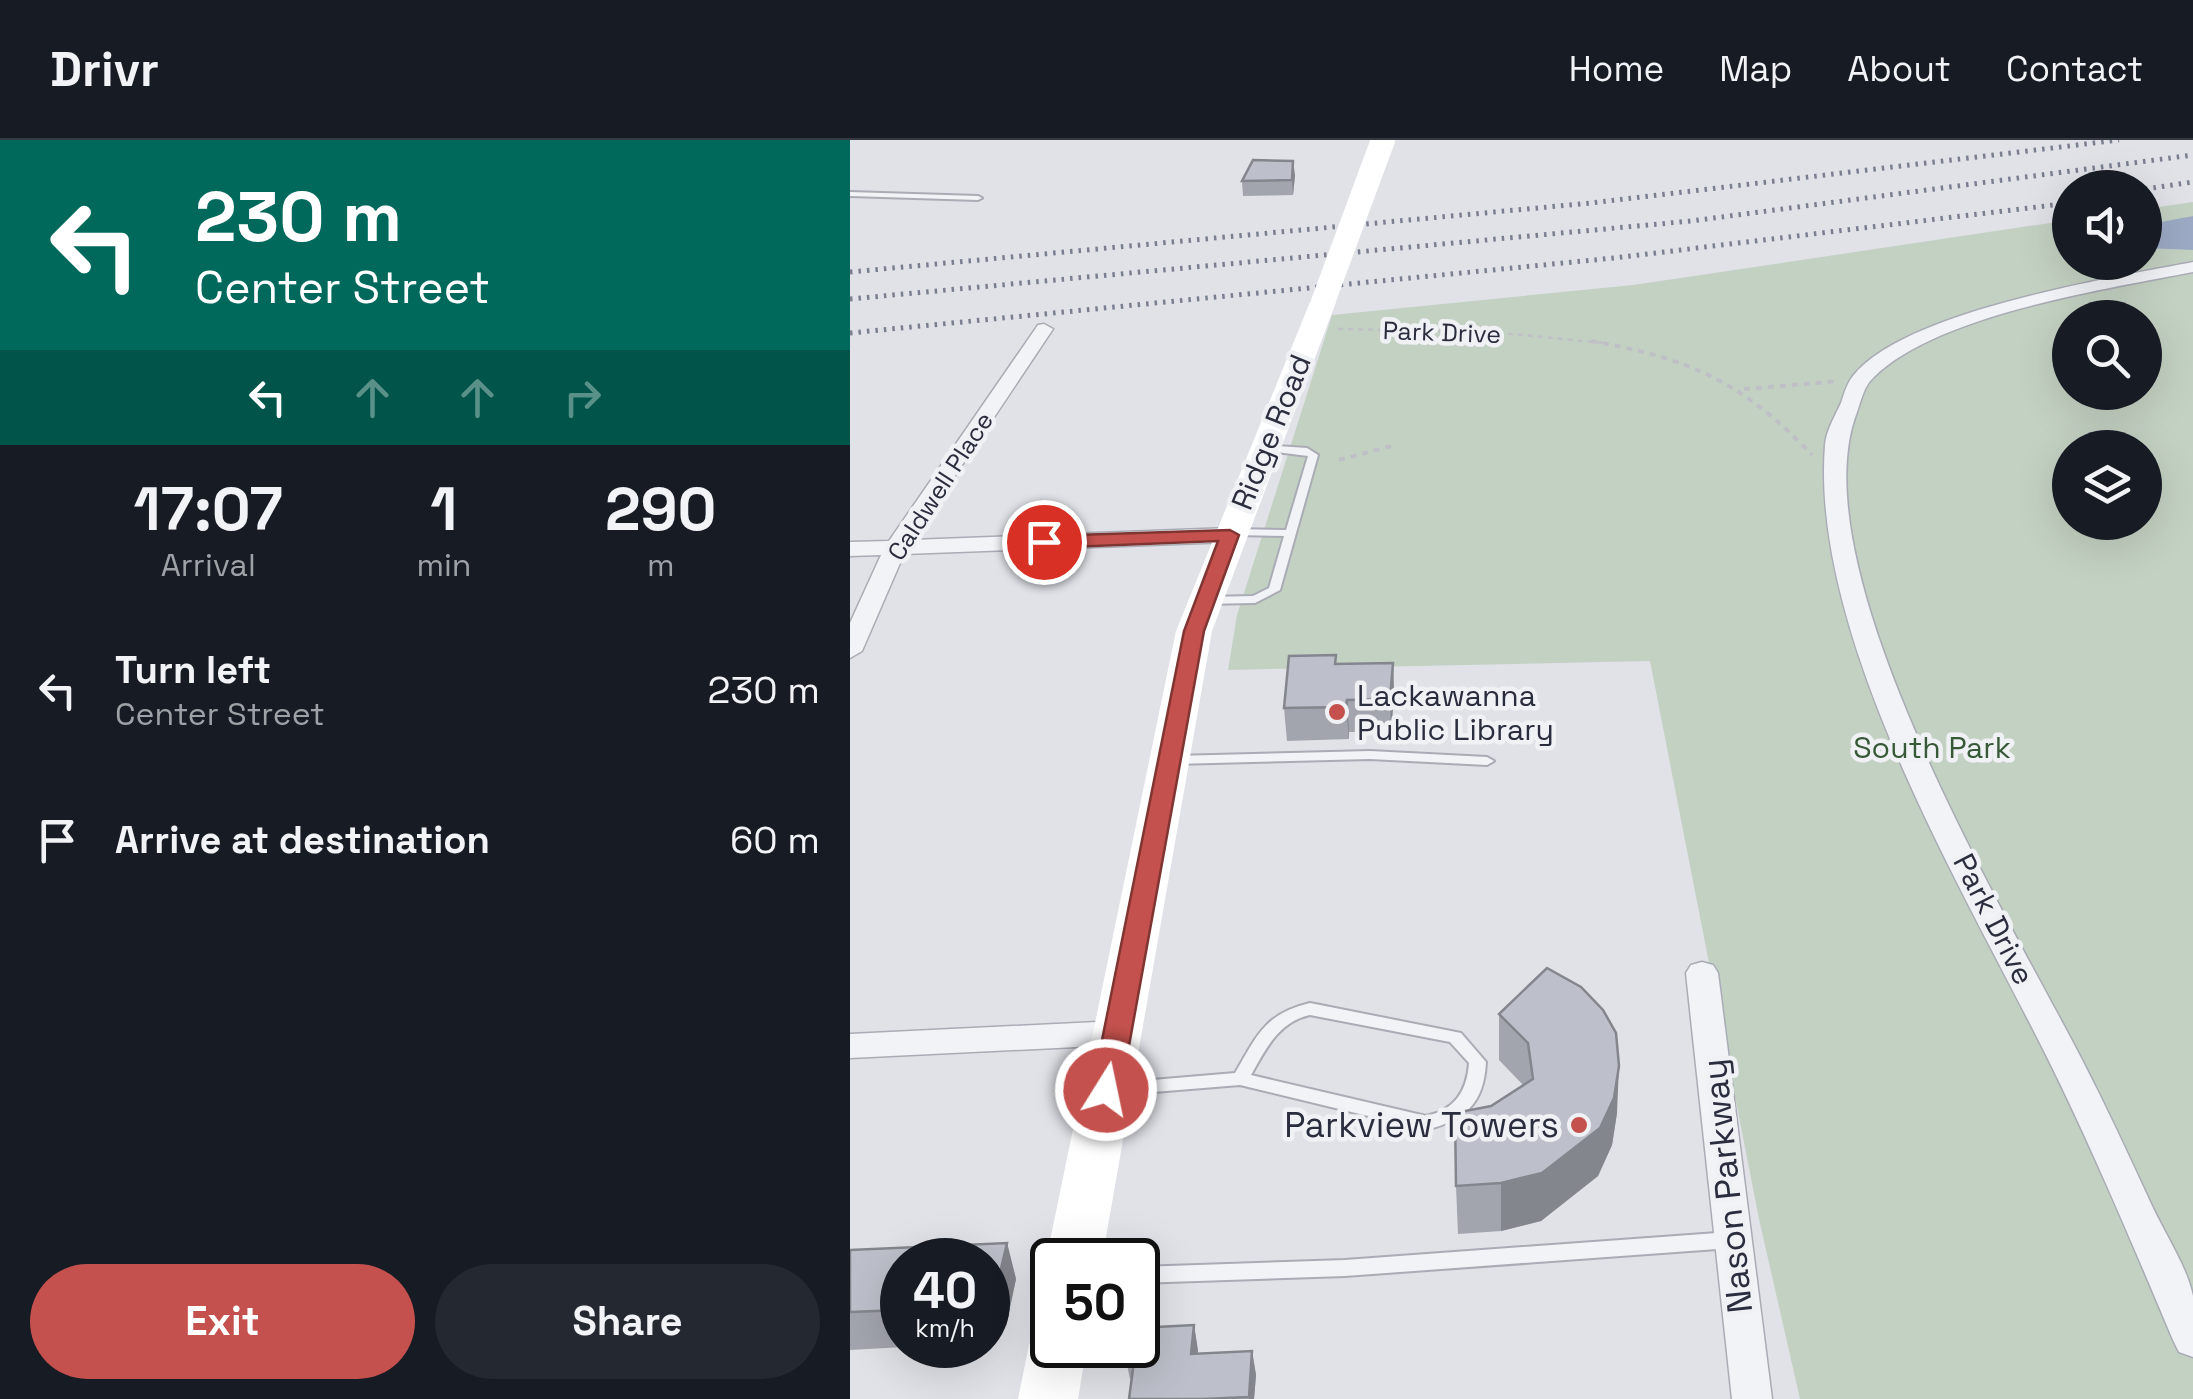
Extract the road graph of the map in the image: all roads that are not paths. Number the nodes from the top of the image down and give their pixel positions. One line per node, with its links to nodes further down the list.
1 (1384, 140): 6 (main road, Ridge Road, bridge)
2 (850, 194): 3 (lane)
3 (978, 198)
4 (2193, 267): 23 (street, Park Drive)
5 (1044, 329): 9 (street, Caldwell Place)
6 (1263, 448): 7 (lane); 8 (main road, Ridge Road)
7 (1292, 532): 8 (lane); 11 (lane)
8 (1230, 534): 9 (street); 11 (main road, Ridge Road)
9 (896, 548): 10 (street); 12 (street, Caldwell Place)
10 (850, 549)
11 (1205, 601): 13 (main road, Ridge Road)
12 (850, 651)
13 (1168, 760): 14 (lane); 16 (main road, Ridge Road)
14 (1487, 761)
15 (1702, 973): 21 (street, Nason Parkway)
16 (1117, 1033): 17 (street); 19 (main road, Ridge Road)
17 (850, 1046)
18 (1240, 1079): 18 (lane); 19 (lane)
19 (1106, 1090): 20 (main road, Ridge Road)
20 (1078, 1238)
21 (1732, 1240): 22 (lane); 26 (street, Nason Parkway)
22 (1160, 1274)
23 (2193, 1340)
24 (1054, 1368): 25 (main road)
25 (1048, 1399)
26 (1752, 1399)

